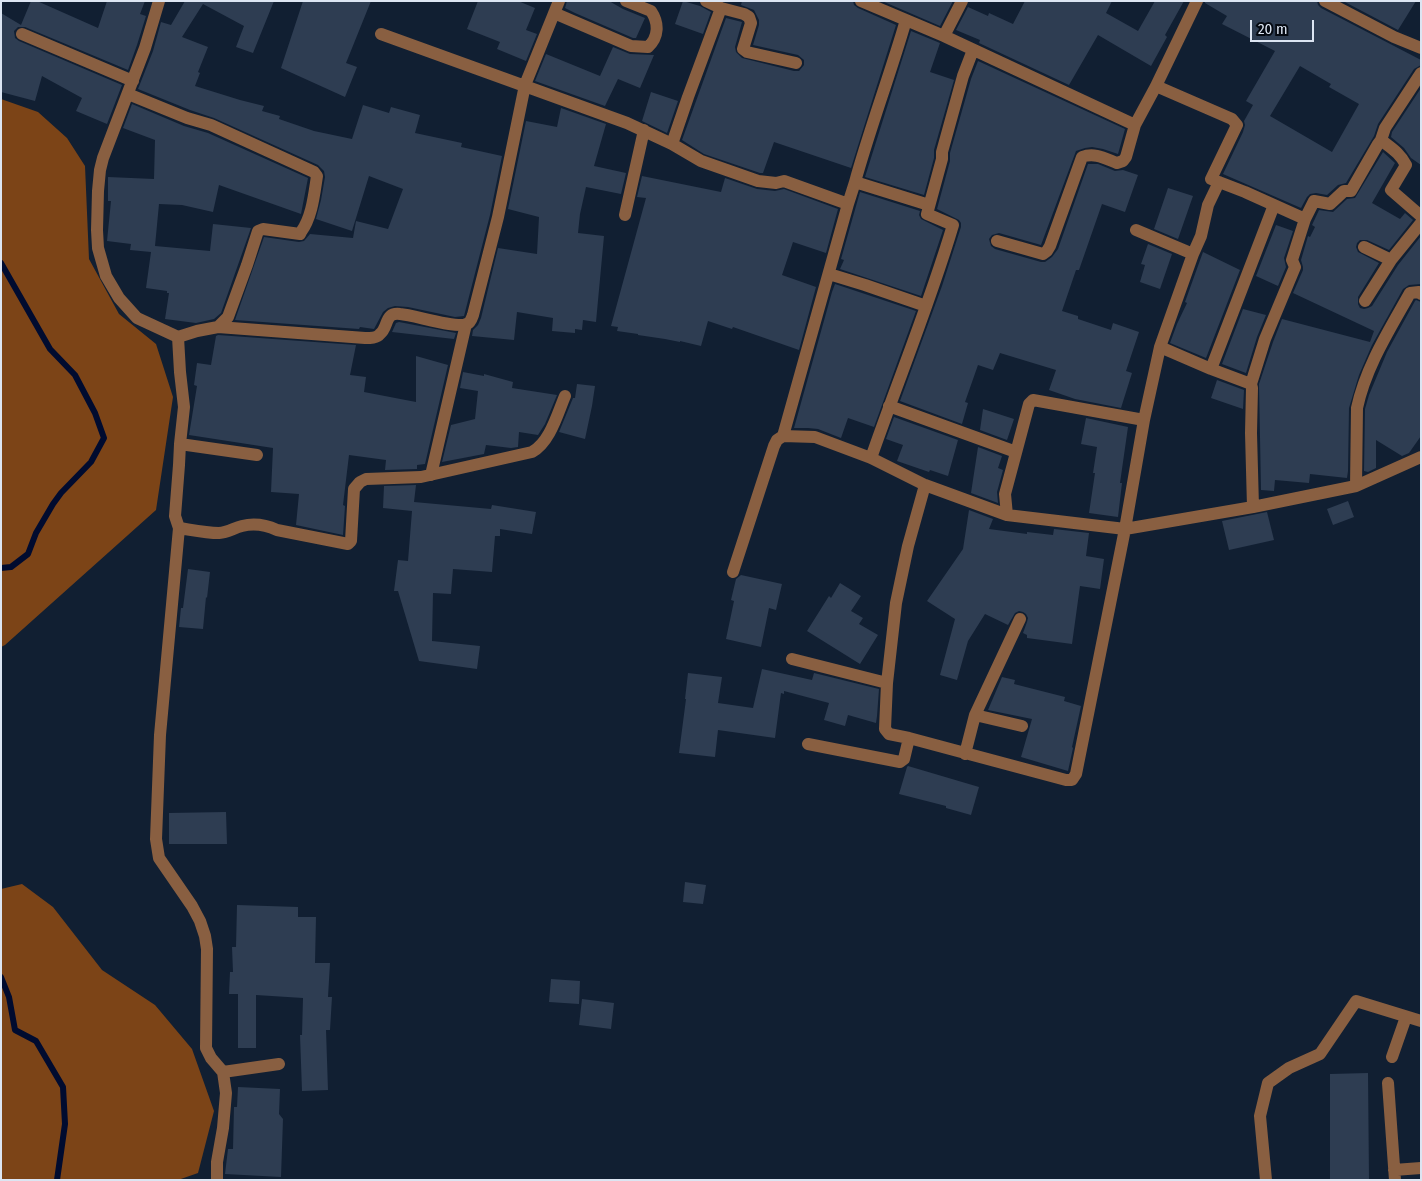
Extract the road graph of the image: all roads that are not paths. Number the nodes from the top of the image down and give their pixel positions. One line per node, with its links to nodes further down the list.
1 (159, 1): 18 (street)
2 (626, 1): 8 (street)
3 (706, 1): 9 (street)
4 (861, 1): 10 (street)
5 (962, 1): 13 (street)
6 (1197, 1): 20 (street)
7 (1325, 1): 14 (street)
8 (557, 7): 19 (street)
9 (721, 8): 16 (street); 25 (street)
10 (906, 20): 13 (street); 26 (street)
11 (22, 34): 18 (street)
12 (381, 34): 19 (street)
13 (944, 36): 15 (street)
14 (1421, 48)
15 (973, 50): 22 (street); 29 (street)
16 (796, 63)
17 (1421, 73): 24 (street)
18 (133, 82): 21 (street)
19 (525, 85): 23 (street); 44 (street)
20 (1156, 86): 22 (street); 27 (street)
21 (128, 94): 45 (street); 46 (street)
22 (1135, 125): 36 (street)
23 (644, 130): 25 (street); 31 (street)
24 (1381, 140): 32 (street); 33 (street)
25 (672, 144): 28 (street)
26 (855, 182): 28 (street); 29 (street)
27 (1219, 182): 30 (street); 38 (street)
28 (848, 204): 40 (street)
29 (930, 205): 43 (street)
30 (1274, 205): 33 (street); 48 (street)
31 (625, 216)
32 (1421, 216)
33 (1305, 219): 49 (street)
34 (1421, 223): 39 (street)
35 (1136, 230): 38 (street)
36 (996, 241)
37 (1364, 247): 39 (street)
38 (1193, 254): 47 (street)
39 (1392, 260): 42 (street)
40 (829, 274): 43 (street); 53 (street)
41 (1421, 294): 61 (street)
42 (1366, 301)
43 (926, 306): 51 (street)
44 (466, 324): 45 (street); 59 (street)
45 (218, 327): 46 (street)
46 (178, 337): 54 (street)
47 (1160, 346): 48 (street); 52 (street)
48 (1212, 369): 49 (street)
49 (1251, 384): 62 (street)
50 (565, 396): 59 (street)
51 (889, 406): 55 (street); 58 (street)
52 (1144, 420): 55 (street); 65 (street)
53 (783, 436): 58 (street); 66 (street)
54 (180, 444): 56 (street); 64 (street)
55 (1016, 452): 63 (street)
56 (257, 455)
57 (1421, 457): 61 (street)
58 (871, 458): 60 (street)
59 (431, 475): 64 (street)
60 (925, 485): 63 (street); 69 (street)
61 (1356, 486): 62 (street)
62 (1253, 507): 65 (street)
63 (1007, 515): 65 (street)
64 (179, 528): 79 (street)
65 (1126, 529): 74 (street)
66 (733, 572)
67 (1020, 619): 70 (street)
68 (792, 659): 69 (street)
69 (886, 683): 72 (street)
70 (975, 715): 71 (street); 74 (street)
71 (1022, 726)
72 (909, 738): 73 (street); 74 (street)
73 (808, 744)
74 (965, 754)
75 (1406, 1017): 76 (street); 77 (street); 84 (street)
76 (1421, 1021)
77 (1392, 1057)
78 (279, 1064): 79 (street)
79 (223, 1072): 83 (street)
80 (1388, 1083): 82 (street)
81 (1421, 1168): 82 (street)
82 (1394, 1175)
83 (217, 1180)
84 (1266, 1180)

